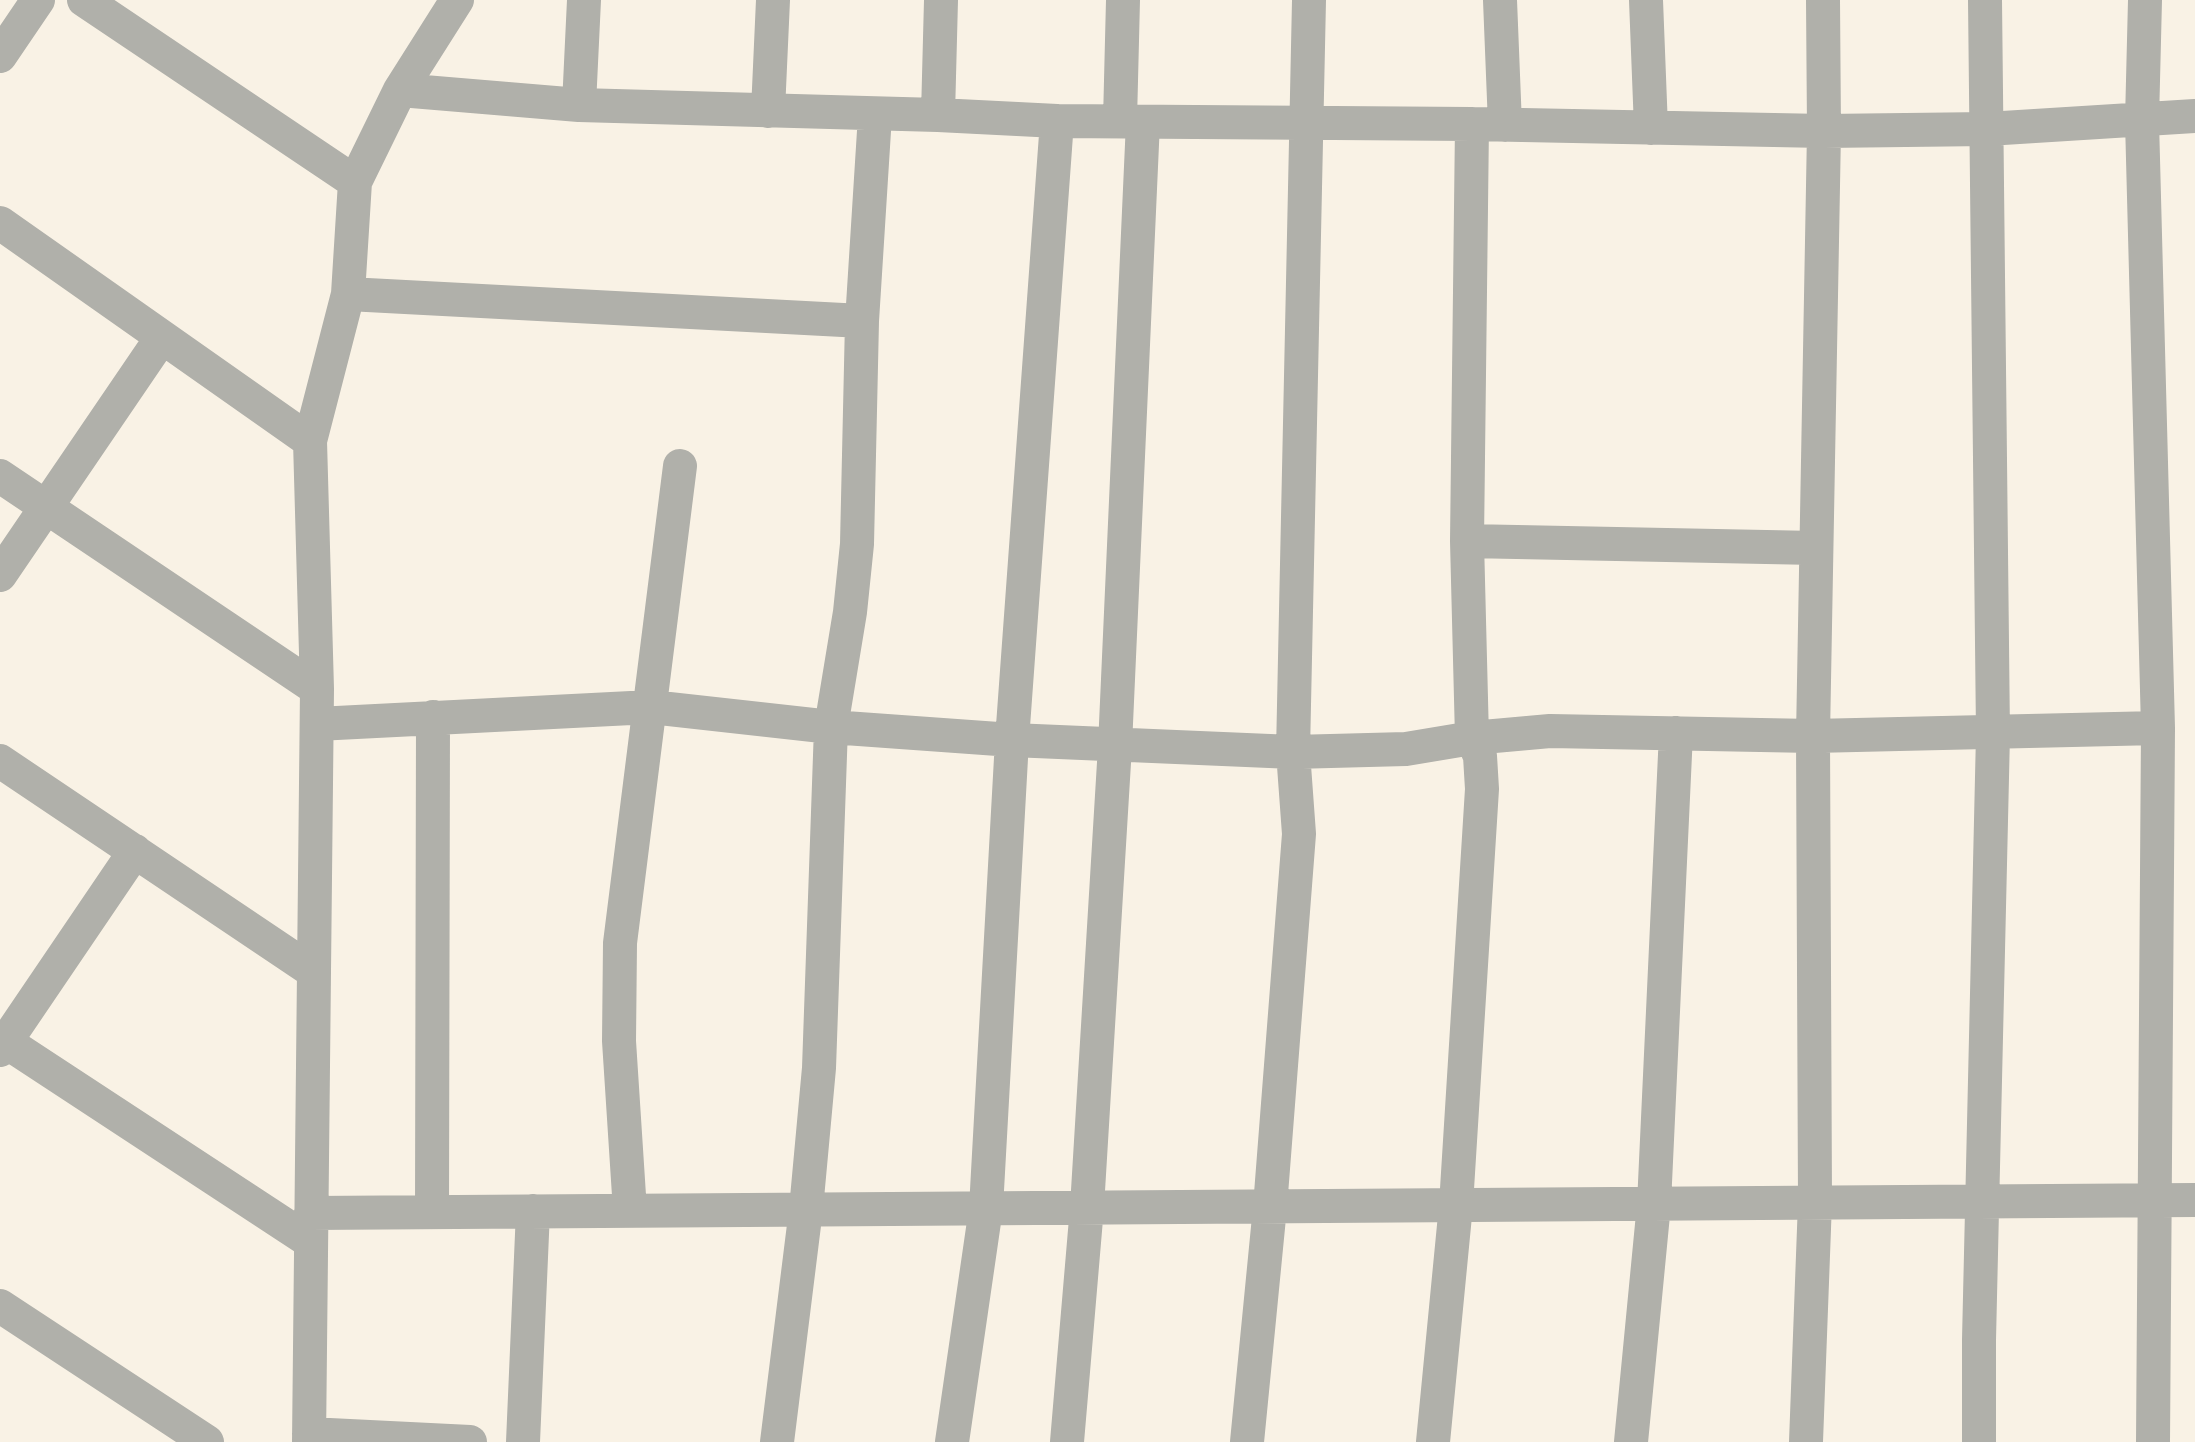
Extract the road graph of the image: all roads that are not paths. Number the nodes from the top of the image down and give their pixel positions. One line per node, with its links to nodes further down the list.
1 (38, 0): 14 (street)
2 (84, 0): 29 (street)
3 (457, 0): 15 (street)
4 (584, 0): 16 (street)
5 (773, 0): 17 (street)
6 (941, 0): 19 (street)
7 (1123, 0): 22 (street)
8 (1309, 0): 24 (street)
9 (1500, 0): 25 (street)
10 (1646, 0): 26 (street)
11 (1823, 0): 28 (street)
12 (1985, 0): 27 (street)
13 (2145, 0): 23 (street)
14 (0, 56)
15 (400, 90): 16 (street); 29 (street)
16 (579, 105): 17 (street)
17 (768, 111): 18 (street)
18 (875, 115): 19 (street); 32 (street)
19 (938, 115): 21 (street)
20 (2195, 116): 23 (street)
21 (1057, 121): 22 (street); 51 (street)
22 (1132, 121): 24 (street); 52 (street)
23 (2142, 121): 27 (street); 46 (street)
24 (1305, 124): 25 (street); 53 (street)
25 (1488, 124): 26 (street); 38 (street)
26 (1651, 128): 28 (street)
27 (1987, 129): 28 (street); 48 (street)
28 (1824, 131): 39 (street)
29 (355, 182): 31 (street)
30 (0, 223): 33 (street)
31 (348, 294): 32 (street); 34 (street)
32 (862, 321): 45 (street)
33 (162, 337): 34 (street); 37 (street)
34 (310, 441): 41 (street)
35 (680, 466): 42 (street)
36 (0, 476): 37 (street)
37 (46, 508): 40 (street); 41 (street)
38 (1467, 541): 39 (street); 50 (street)
39 (1816, 548): 49 (street)
40 (0, 575)
41 (317, 689): 44 (street)
42 (651, 707): 43 (street); 45 (street); 69 (street)
43 (433, 717): 44 (street); 70 (street)
44 (317, 724): 56 (street)
45 (831, 727): 51 (street); 67 (street)
46 (2158, 728): 48 (street); 58 (street)
47 (1676, 733): 49 (street); 50 (street); 62 (street)
48 (1993, 734): 49 (street); 61 (street)
49 (1813, 736): 60 (street)
50 (1472, 738): 53 (street); 63 (street)
51 (1012, 740): 52 (street); 66 (street)
52 (1115, 746): 53 (street); 64 (street)
53 (1293, 752): 65 (street)
54 (0, 761): 55 (street)
55 (135, 851): 56 (street); 57 (street)
56 (314, 972): 71 (street)
57 (2, 1043): 71 (street)
58 (2155, 1200): 59 (street); 61 (street); 85 (street)
59 (2195, 1200)
60 (1815, 1202): 61 (street); 62 (street); 83 (street)
61 (1983, 1202): 84 (street)
62 (1654, 1204): 63 (street); 82 (street)
63 (1456, 1205): 65 (street); 81 (street)
64 (1087, 1207): 65 (street); 66 (street); 79 (street)
65 (1270, 1207): 80 (street)
66 (986, 1208): 67 (street); 78 (street)
67 (806, 1209): 69 (street); 77 (street)
68 (533, 1211): 69 (street); 70 (street); 76 (street)
69 (630, 1211)
70 (432, 1212): 71 (street)
71 (311, 1228): 73 (street)
72 (0, 1306): 74 (street)
73 (309, 1438): 75 (street)
74 (207, 1442)
75 (470, 1442)
76 (523, 1442)
77 (777, 1442)
78 (952, 1442)
79 (1067, 1442)
80 (1247, 1442)
81 (1433, 1442)
82 (1641, 1442)
83 (1806, 1442)
84 (1979, 1442)
85 (2153, 1442)

